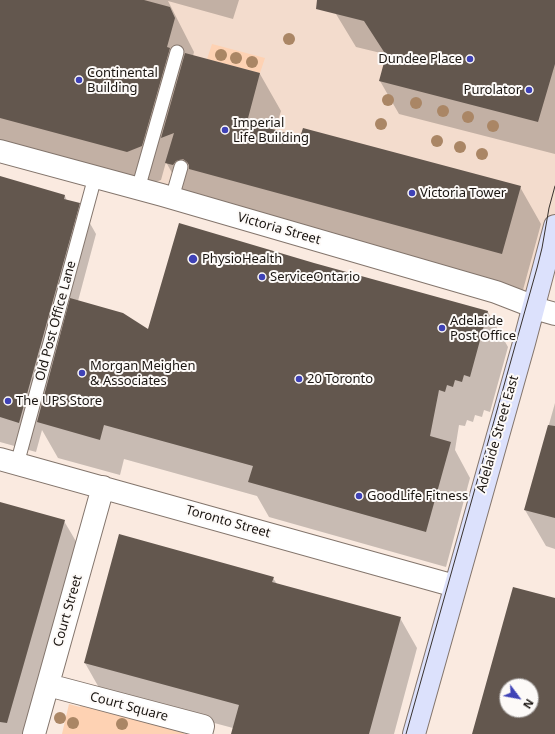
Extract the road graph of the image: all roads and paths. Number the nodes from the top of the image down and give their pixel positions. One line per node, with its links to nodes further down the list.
1 (177, 52): 5 (lane)
2 (0, 151): 4 (street, Victoria Street)
3 (181, 167): 6 (lane)
4 (95, 177): 5 (street, Victoria Street); 10 (lane, Old Post Office Lane)
5 (138, 189): 6 (street, Victoria Street)
6 (172, 198): 8 (street, Victoria Street)
7 (555, 226): 8 (main road, Adelaide Street East)
8 (534, 308): 9 (street, Victoria Street); 12 (main road, Adelaide Street East)
9 (555, 314)
10 (9, 462): 11 (street, Toronto Street)
11 (102, 487): 12 (street, Toronto Street); 13 (street, Court Street)
12 (456, 586): 16 (main road, Adelaide Street East)
13 (48, 685): 14 (street, Court Street); 15 (street, Court Square)
14 (34, 734)
15 (201, 734)
16 (414, 734)

